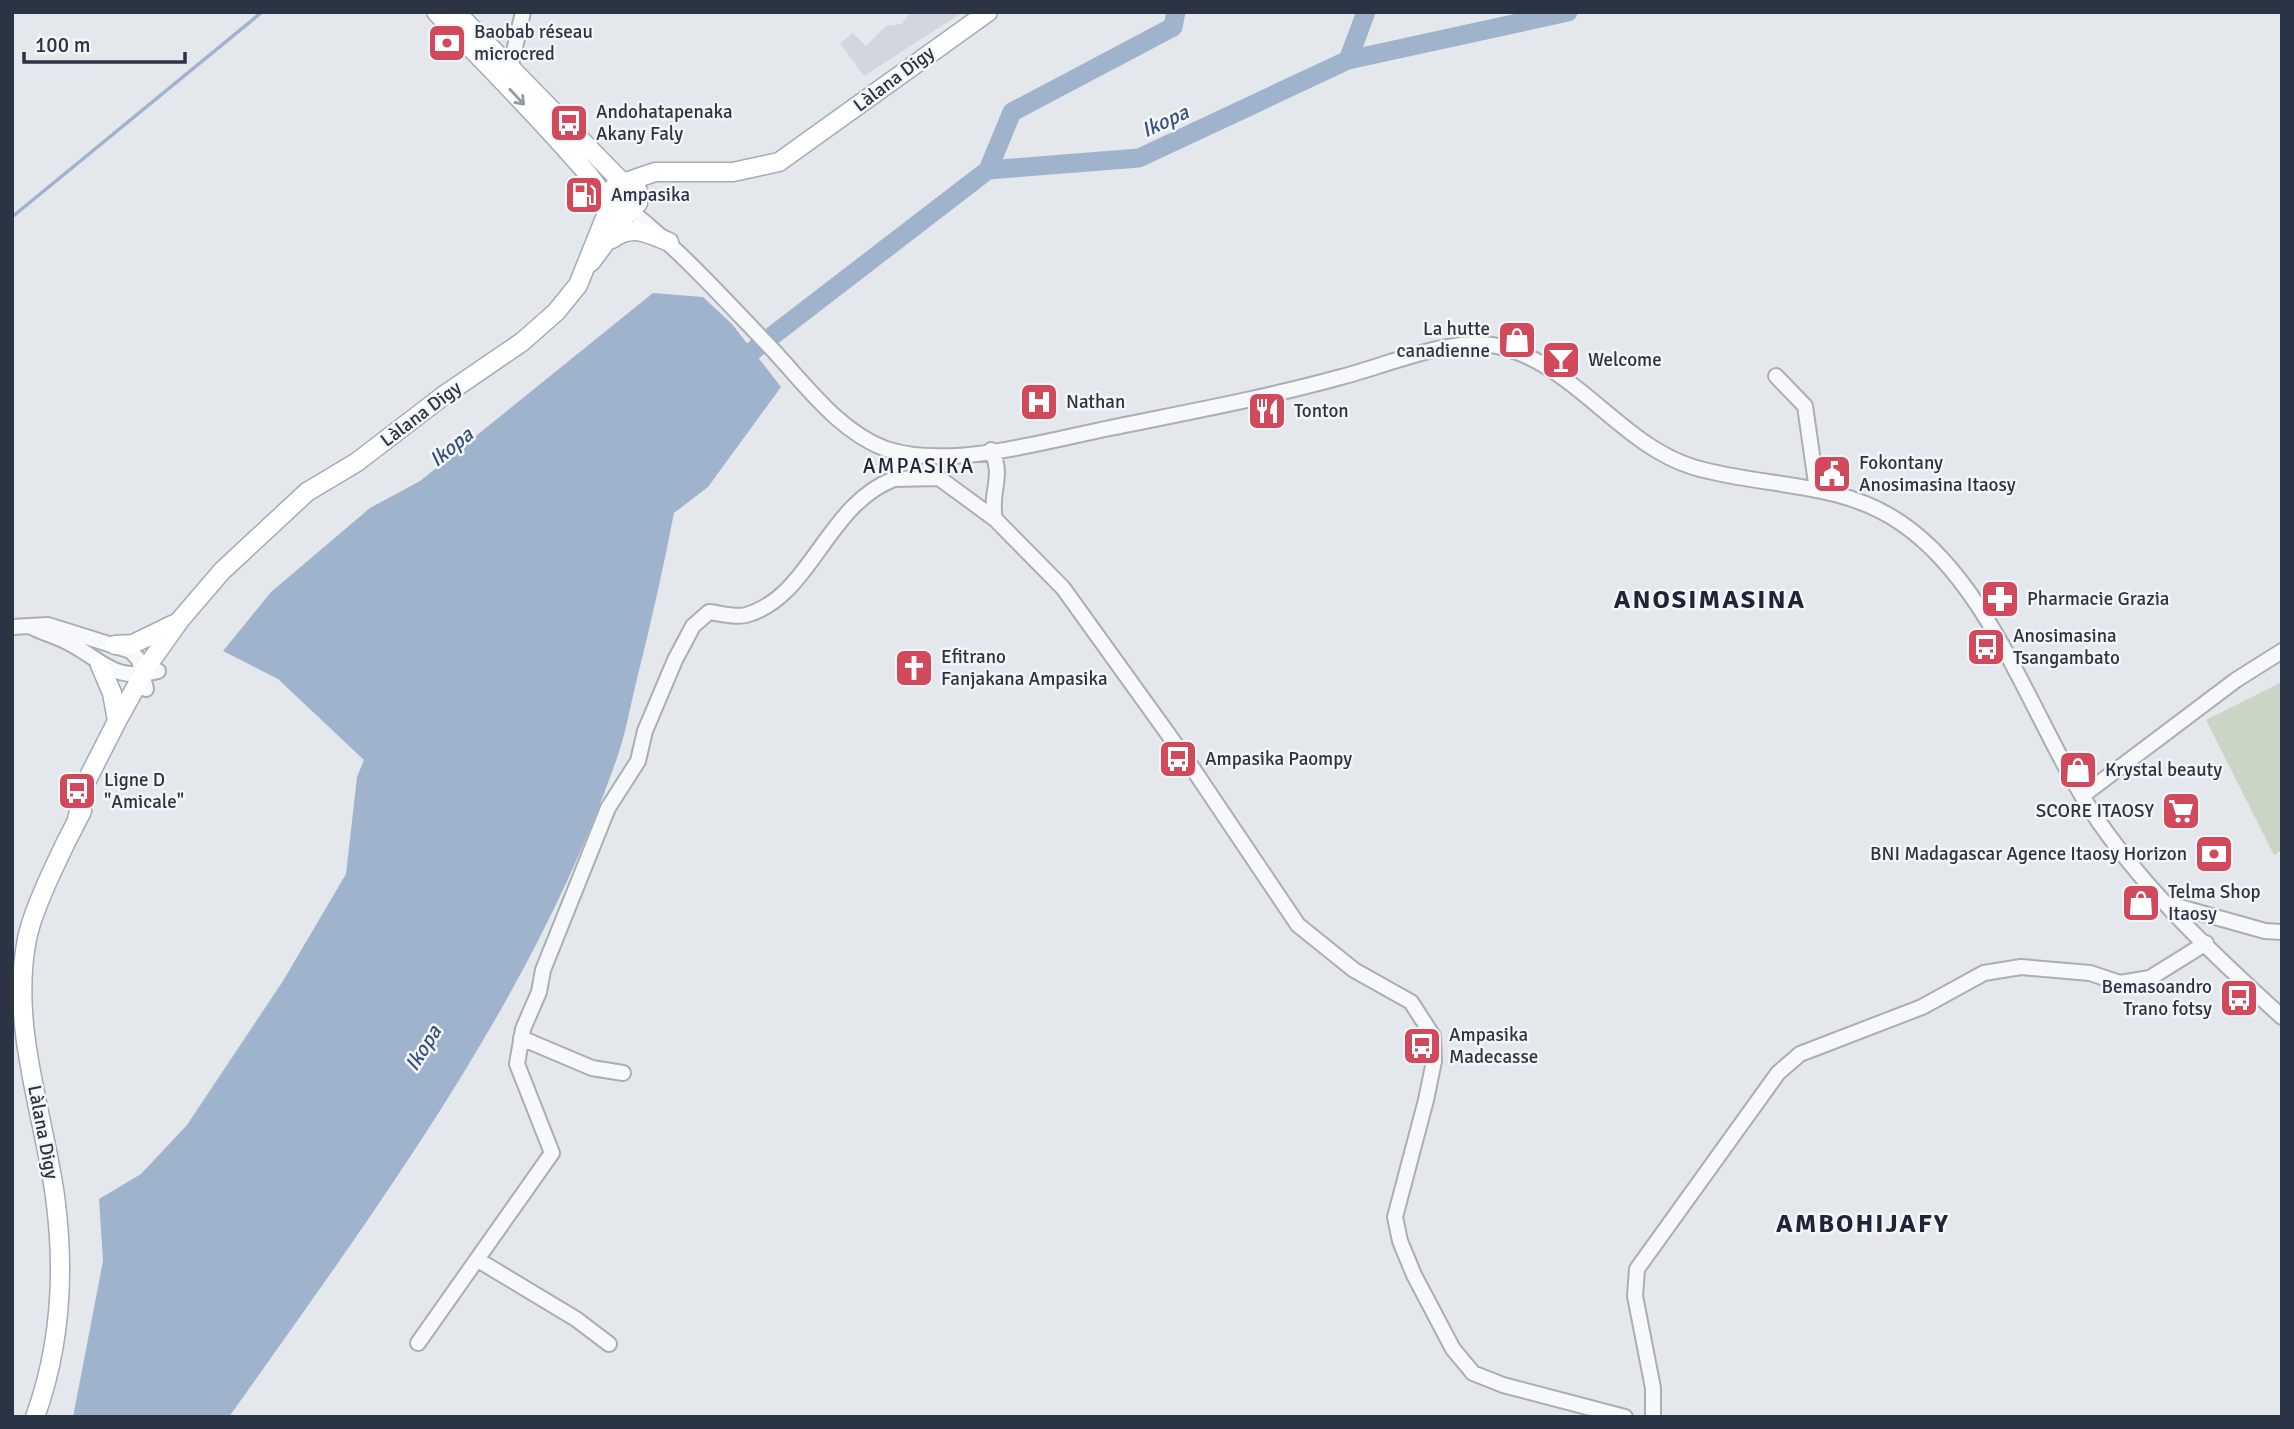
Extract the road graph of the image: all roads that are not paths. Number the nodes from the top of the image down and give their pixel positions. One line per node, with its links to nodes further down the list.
1 (436, 12): 6 (main road, one-way to 6)
2 (456, 12): 5 (main road)
3 (523, 12): 5 (street)
4 (988, 12): 7 (main road, Làlana Digy)
5 (510, 69): 8 (main road)
6 (583, 169): 9 (main road); 11 (main road)
7 (681, 172): 8 (main road, Làlana Digy); 10 (main road)
8 (624, 182): 9 (main road); 10 (main road)
9 (611, 203): 10 (main road); 11 (main road)
10 (634, 206): 11 (main road); 12 (street)
11 (603, 236): 12 (main road); 19 (main road, Làlana Digy)
12 (674, 246): 15 (street)
13 (1776, 376): 17 (street)
14 (991, 450): 15 (street); 17 (street); 18 (street)
15 (898, 452): 16 (street)
16 (894, 479): 18 (street); 35 (street)
17 (1818, 490): 28 (street)
18 (995, 519): 41 (street)
19 (248, 545): 20 (main road, Làlana Digy); 26 (main road, Làlana Digy)
20 (180, 620): 23 (main road); 26 (main road, Làlana Digy)
21 (31, 626): 22 (street); 23 (street); 25 (street)
22 (12, 627)
23 (115, 645): 26 (street)
24 (2282, 651): 28 (street)
25 (100, 665): 26 (street); 27 (main road)
26 (149, 679): 27 (main road, Làlana Digy); 29 (main road, Làlana Digy)
27 (117, 721): 29 (main road, Làlana Digy)
28 (2082, 796): 30 (street)
29 (77, 819): 33 (main road, Làlana Digy)
30 (2168, 904): 31 (street); 32 (street)
31 (2282, 932)
32 (2206, 943): 34 (street); 42 (street)
33 (18, 985): 40 (main road, Làlana Digy)
34 (2282, 1017)
35 (521, 1038): 36 (street); 37 (street)
36 (623, 1073)
37 (478, 1260): 38 (street); 39 (street)
38 (418, 1343)
39 (609, 1344)
40 (36, 1414)
41 (1625, 1417)
42 (1653, 1417)

